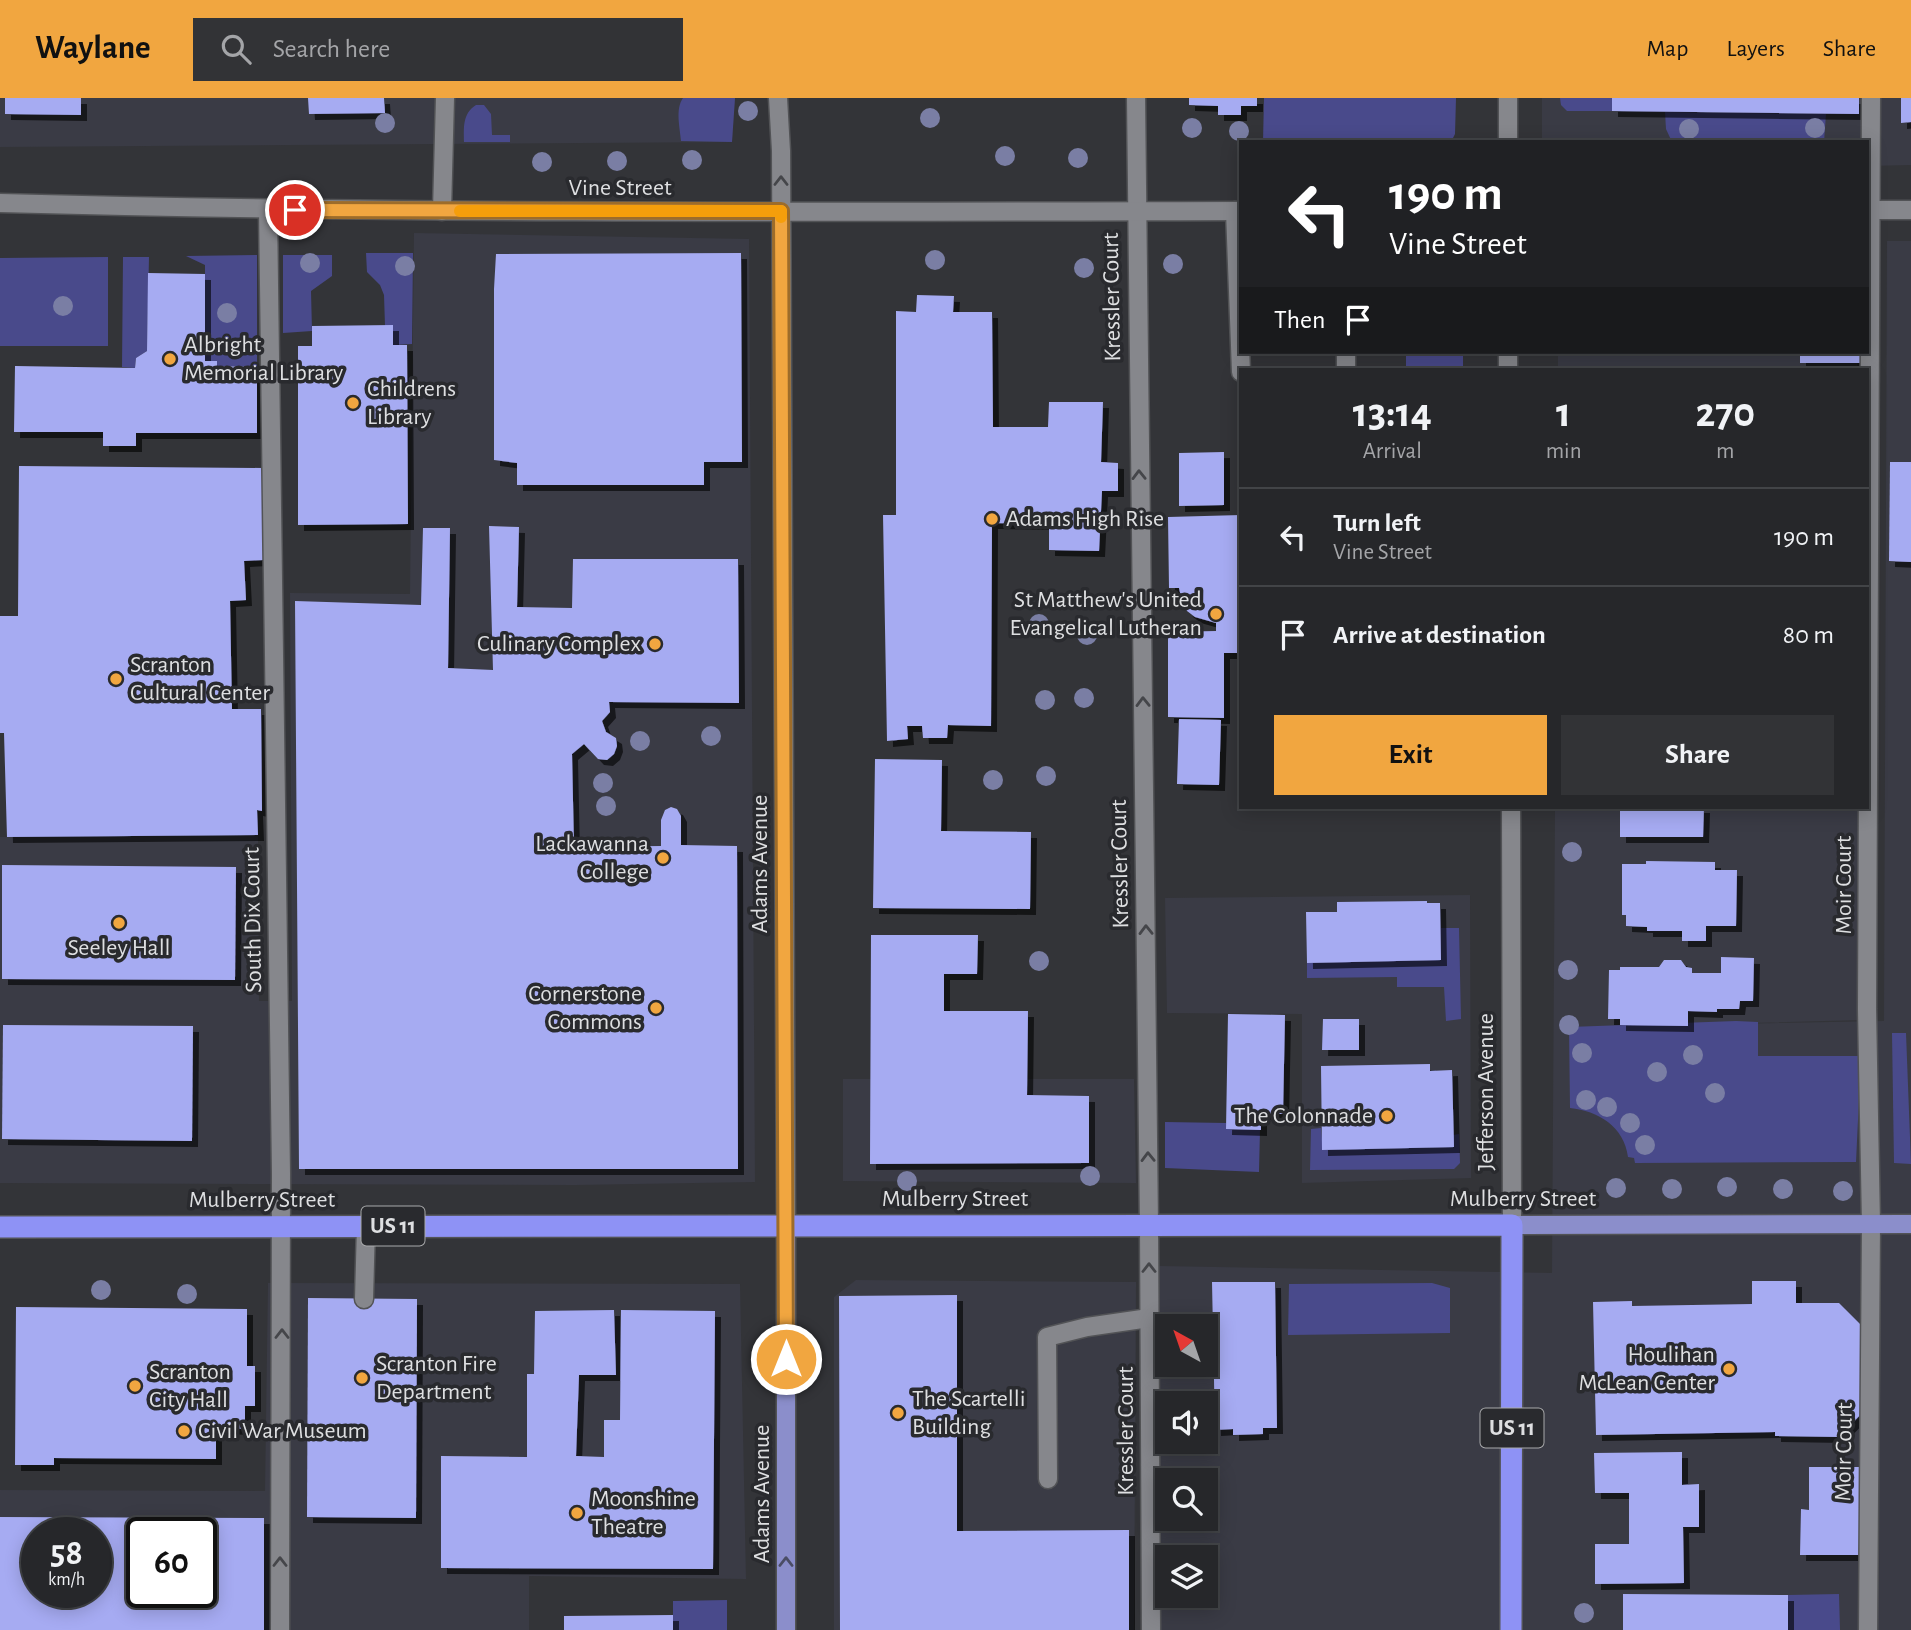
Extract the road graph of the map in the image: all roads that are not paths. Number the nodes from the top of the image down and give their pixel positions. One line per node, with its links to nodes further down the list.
1 (444, 98): 11 (main road)
2 (778, 98): 12 (main road, Adams Avenue, one-way to 2)
3 (1136, 98): 13 (main road, Kressler Court)
4 (1508, 98): 6 (main road)
5 (1871, 98): 8 (main road, Moir Court)
6 (1508, 140)
7 (0, 204): 9 (main road, Vine Street)
8 (1869, 209): 10 (main road)
9 (268, 210): 11 (main road, Vine Street); 22 (main road, South Dix Court)
10 (1911, 210)
11 (442, 211): 12 (main road, Vine Street)
12 (781, 211): 13 (main road, Vine Street); 24 (main road, Adams Avenue)
13 (1136, 211): 14 (main road, Vine Street); 20 (main road, Kressler Court, one-way to 13)
14 (1238, 211): 15 (main road)
15 (1239, 265)
16 (1511, 809): 21 (main road, Jefferson Avenue)
17 (1867, 809): 18 (main road, Moir Court)
18 (1871, 1224): 19 (main road, Mulberry Street); 21 (main road, Mulberry Street); 33 (main road, Moir Court)
19 (1911, 1224)
20 (1149, 1225): 21 (highway, Mulberry Street / US 11); 24 (highway, Mulberry Street / US 11); 27 (main road, Kressler Court, one-way to 20)
21 (1512, 1225): 32 (highway, Jefferson Avenue / US 11)
22 (282, 1226): 23 (highway, Mulberry Street / US 11); 25 (highway, Mulberry Street / US 11); 29 (main road, South Dix Court, one-way to 22)
23 (366, 1226): 24 (highway, Mulberry Street / US 11); 26 (main road)
24 (786, 1226): 30 (main road, Adams Avenue, one-way to 24)
25 (0, 1227)
26 (364, 1299)
27 (1149, 1318): 28 (main road); 31 (main road, Kressler Court)
28 (1048, 1479)
29 (280, 1630)
30 (786, 1630)
31 (1151, 1630)
32 (1511, 1630)
33 (1868, 1630)

